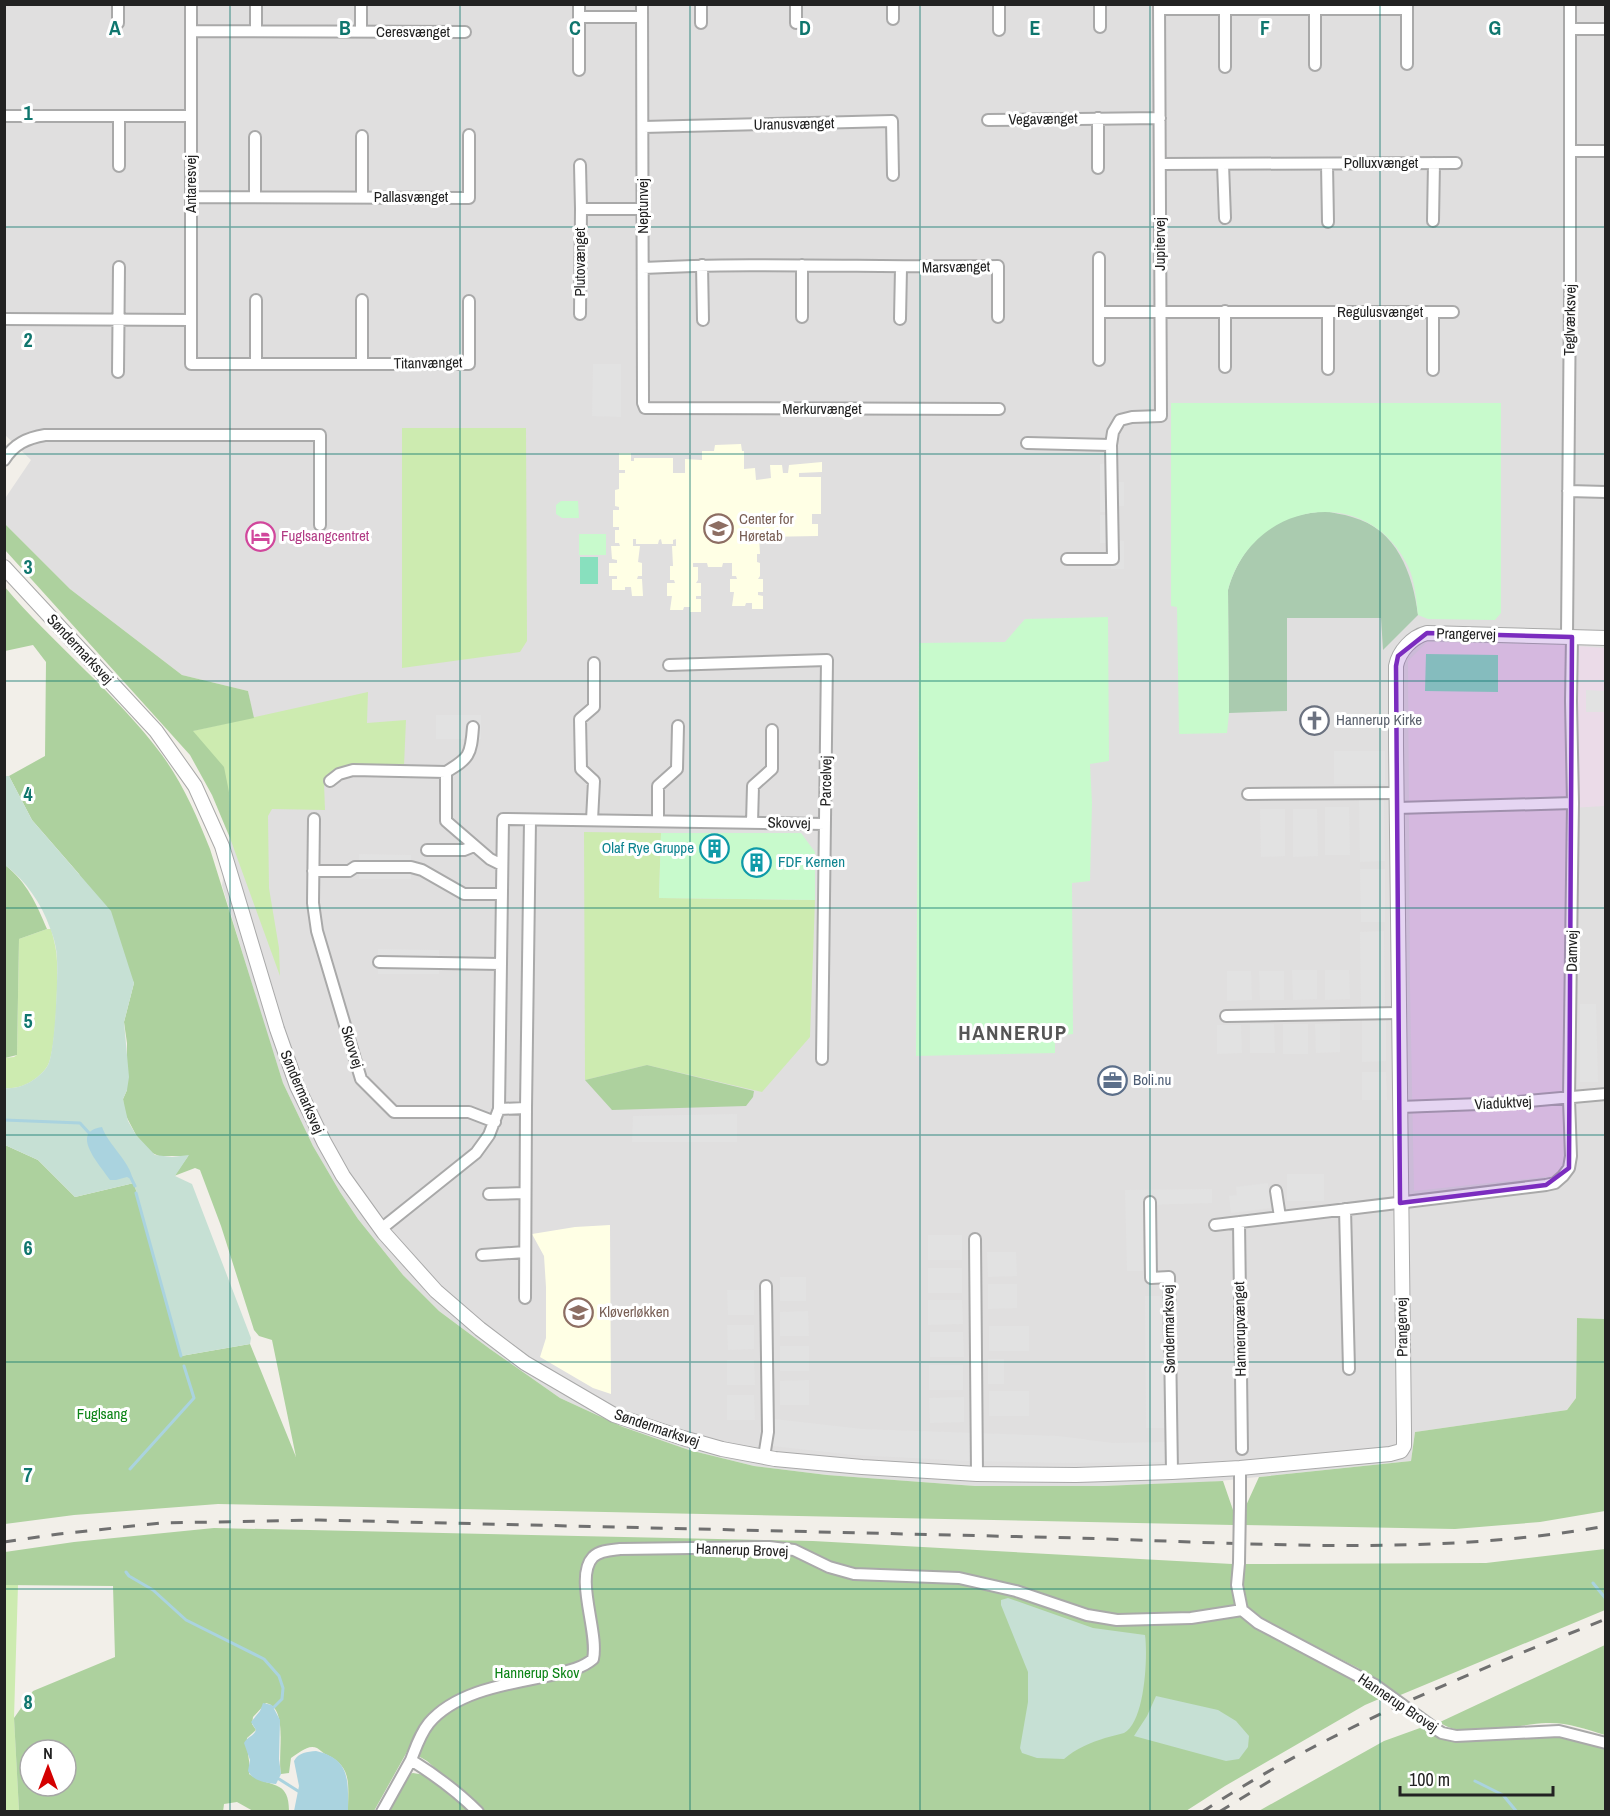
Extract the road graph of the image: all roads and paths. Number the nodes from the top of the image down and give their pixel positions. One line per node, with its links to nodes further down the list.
1 (118, 4): 20 (street)
2 (191, 4): 27 (street, Antaresvej)
3 (256, 4): 28 (street)
4 (361, 4): 29 (street, Ceresvænget)
5 (579, 4): 18 (street)
6 (642, 4): 17 (street, Neptunvej)
7 (701, 4): 21 (street)
8 (796, 4): 22 (street)
9 (893, 4): 19 (street)
10 (999, 4): 26 (street)
11 (1100, 4): 23 (street)
12 (1570, 4): 24 (street, Teglværksvej)
13 (1159, 7): 14 (street); 39 (street, Jupitervej)
14 (1225, 7): 15 (street); 33 (street)
15 (1315, 7): 16 (street); 32 (street)
16 (1407, 7): 31 (street)
17 (642, 16): 18 (street); 41 (street, Neptunvej)
18 (579, 17): 34 (street)
19 (893, 19)
20 (118, 23)
21 (701, 23)
22 (796, 23)
23 (1100, 27)
24 (1570, 29): 25 (street); 45 (street, Teglværksvej)
25 (1605, 29)
26 (999, 30)
27 (191, 31): 28 (street, Ceresvænget); 37 (street, Antaresvej)
28 (256, 32): 29 (street, Ceresvænget)
29 (361, 32): 30 (street, Ceresvænget)
30 (465, 32)
31 (1407, 64)
32 (1315, 65)
33 (1225, 67)
34 (579, 70)
35 (4, 116): 36 (street)
36 (119, 116): 37 (street); 53 (street)
37 (191, 116): 56 (street, Antaresvej)
38 (1098, 118): 39 (street, Vegavænget); 40 (street, Vegavænget); 54 (street, Vegavænget)
39 (1160, 118): 49 (street, Jupitervej)
40 (988, 120)
41 (642, 127): 55 (street, Uranusvænget); 59 (street, Neptunvej)
42 (469, 135): 58 (street, Pallasvænget)
43 (362, 136): 58 (street, Pallasvænget)
44 (255, 137): 57 (street)
45 (1570, 151): 46 (street); 100 (street, Teglværksvej)
46 (1605, 151)
47 (1434, 163): 48 (street, Polluxvænget); 51 (street, Polluxvænget); 62 (street, Polluxvænget)
48 (1456, 163)
49 (1160, 164): 50 (street, Polluxvænget); 74 (street, Jupitervej)
50 (1223, 164): 51 (street, Polluxvænget); 61 (street)
51 (1327, 164): 63 (street, Polluxvænget)
52 (580, 165): 60 (street, Plutovænget)
53 (119, 166)
54 (1098, 168)
55 (893, 175)
56 (191, 197): 57 (street, Pallasvænget); 85 (street, Antaresvej)
57 (255, 197): 58 (street, Pallasvænget)
58 (362, 197)
59 (643, 208): 60 (street, Plutovænget); 68 (street, Neptunvej)
60 (580, 209): 79 (street, Plutovænget)
61 (1225, 218)
62 (1433, 221)
63 (1328, 222)
64 (1100, 258): 73 (street)
65 (702, 265): 66 (street, Marsvænget); 68 (street, Marsvænget); 86 (street)
66 (802, 265): 69 (street, Marsvænget); 80 (street)
67 (118, 267): 84 (street)
68 (643, 268): 95 (street, Neptunvej)
69 (901, 268): 81 (street, Marsvænget); 83 (street, Marsvænget)
70 (256, 300): 89 (street)
71 (362, 300): 90 (street)
72 (469, 301): 90 (street, Titanvænget)
73 (1099, 312): 74 (street, Regulusvænget); 87 (street)
74 (1159, 312): 75 (street, Regulusvænget); 98 (street, Jupitervej)
75 (1225, 312): 76 (street, Regulusvænget); 91 (street)
76 (1328, 312): 77 (street, Regulusvænget); 92 (street, Regulusvænget)
77 (1433, 312): 78 (street, Regulusvænget); 93 (street, Regulusvænget)
78 (1453, 312)
79 (580, 314)
80 (802, 317)
81 (998, 317)
82 (4, 319): 84 (street)
83 (900, 319)
84 (118, 320): 85 (street); 94 (street)
85 (191, 320): 88 (street, Antaresvej)
86 (703, 320)
87 (1099, 360)
88 (190, 364): 89 (street, Titanvænget)
89 (256, 364): 90 (street, Titanvænget)
90 (362, 364)
91 (1225, 367)
92 (1328, 369)
93 (1433, 370)
94 (118, 372)
95 (645, 408): 96 (street, Merkurvænget)
96 (999, 409)
97 (1027, 443): 98 (street)
98 (1111, 445): 103 (street, Jupitervej)
99 (4, 460): 102 (street)
100 (1568, 491): 101 (street); 105 (street, Teglværksvej)
101 (1605, 492)
102 (320, 525)
103 (1067, 559)
104 (4, 567): 149 (street, Søndermarksvej)
105 (1569, 637): 106 (street, Prangervej); 114 (street, Prangervej); 116 (street, Damvej)
106 (1605, 638)
107 (594, 663): 120 (street)
108 (669, 665): 123 (street, Parcelvej)
109 (678, 726): 121 (street)
110 (473, 728): 112 (street)
111 (772, 730): 122 (street, Skovvej)
112 (446, 772): 113 (street); 124 (street)
113 (330, 781)
114 (1397, 793): 115 (street); 117 (street, Prangervej)
115 (1248, 794)
116 (1573, 803): 117 (street); 135 (street, Damvej)
117 (1397, 808): 131 (street, Prangervej)
118 (314, 819): 127 (street, Skovvej)
119 (530, 820): 120 (street, Skovvej); 126 (street, Skovvej); 137 (street)
120 (592, 820): 121 (street, Skovvej)
121 (658, 821): 122 (street, Skovvej)
122 (752, 823): 123 (street, Skovvej)
123 (825, 824): 133 (street, Parcelvej)
124 (474, 846): 125 (street); 126 (street)
125 (427, 850)
126 (502, 865): 128 (street, Skovvej)
127 (314, 871): 128 (street); 139 (street, Skovvej)
128 (502, 894): 130 (street, Skovvej)
129 (380, 962): 130 (street)
130 (501, 964): 138 (street, Skovvej)
131 (1399, 1013): 132 (street); 136 (street, Prangervej)
132 (1226, 1016)
133 (822, 1059)
134 (1605, 1094): 135 (street, Viaduktvej)
135 (1569, 1099): 136 (street, Viaduktvej); 144 (street)
136 (1400, 1107): 144 (street, Prangervej)
137 (526, 1108): 138 (street); 141 (street)
138 (499, 1109): 139 (street, Skovvej)
139 (495, 1122): 149 (street, Skovvej)
140 (1276, 1191): 146 (street)
141 (525, 1193): 142 (street); 151 (street)
142 (489, 1194)
143 (1150, 1202): 162 (street, Søndermarksvej)
144 (1400, 1203): 145 (street); 159 (street, Prangervej)
145 (1345, 1209): 146 (street); 155 (street)
146 (1281, 1217): 147 (street)
147 (1239, 1222): 148 (street); 156 (street, Hannerupvænget)
148 (1215, 1226)
149 (381, 1229): 160 (street, Søndermarksvej)
150 (975, 1239): 163 (street)
151 (525, 1252): 152 (street); 154 (street)
152 (482, 1255)
153 (766, 1286): 160 (street)
154 (525, 1298)
155 (1349, 1369)
156 (1242, 1435): 157 (street); 158 (street, Hannerupvænget)
157 (1255, 1435)
158 (1242, 1449)
159 (1401, 1451): 161 (street, Søndermarksvej)
160 (764, 1457): 163 (street, Søndermarksvej)
161 (1240, 1468): 162 (street, Søndermarksvej); 164 (street, bridge)
162 (1172, 1473): 163 (street, Søndermarksvej)
163 (977, 1474)
164 (1242, 1610): 165 (street, Hannerup Brovej, bridge); 166 (street, Hannerup Brovej)
165 (1605, 1743)
166 (411, 1760): 167 (street); 168 (street)
167 (382, 1812)
168 (478, 1812)

